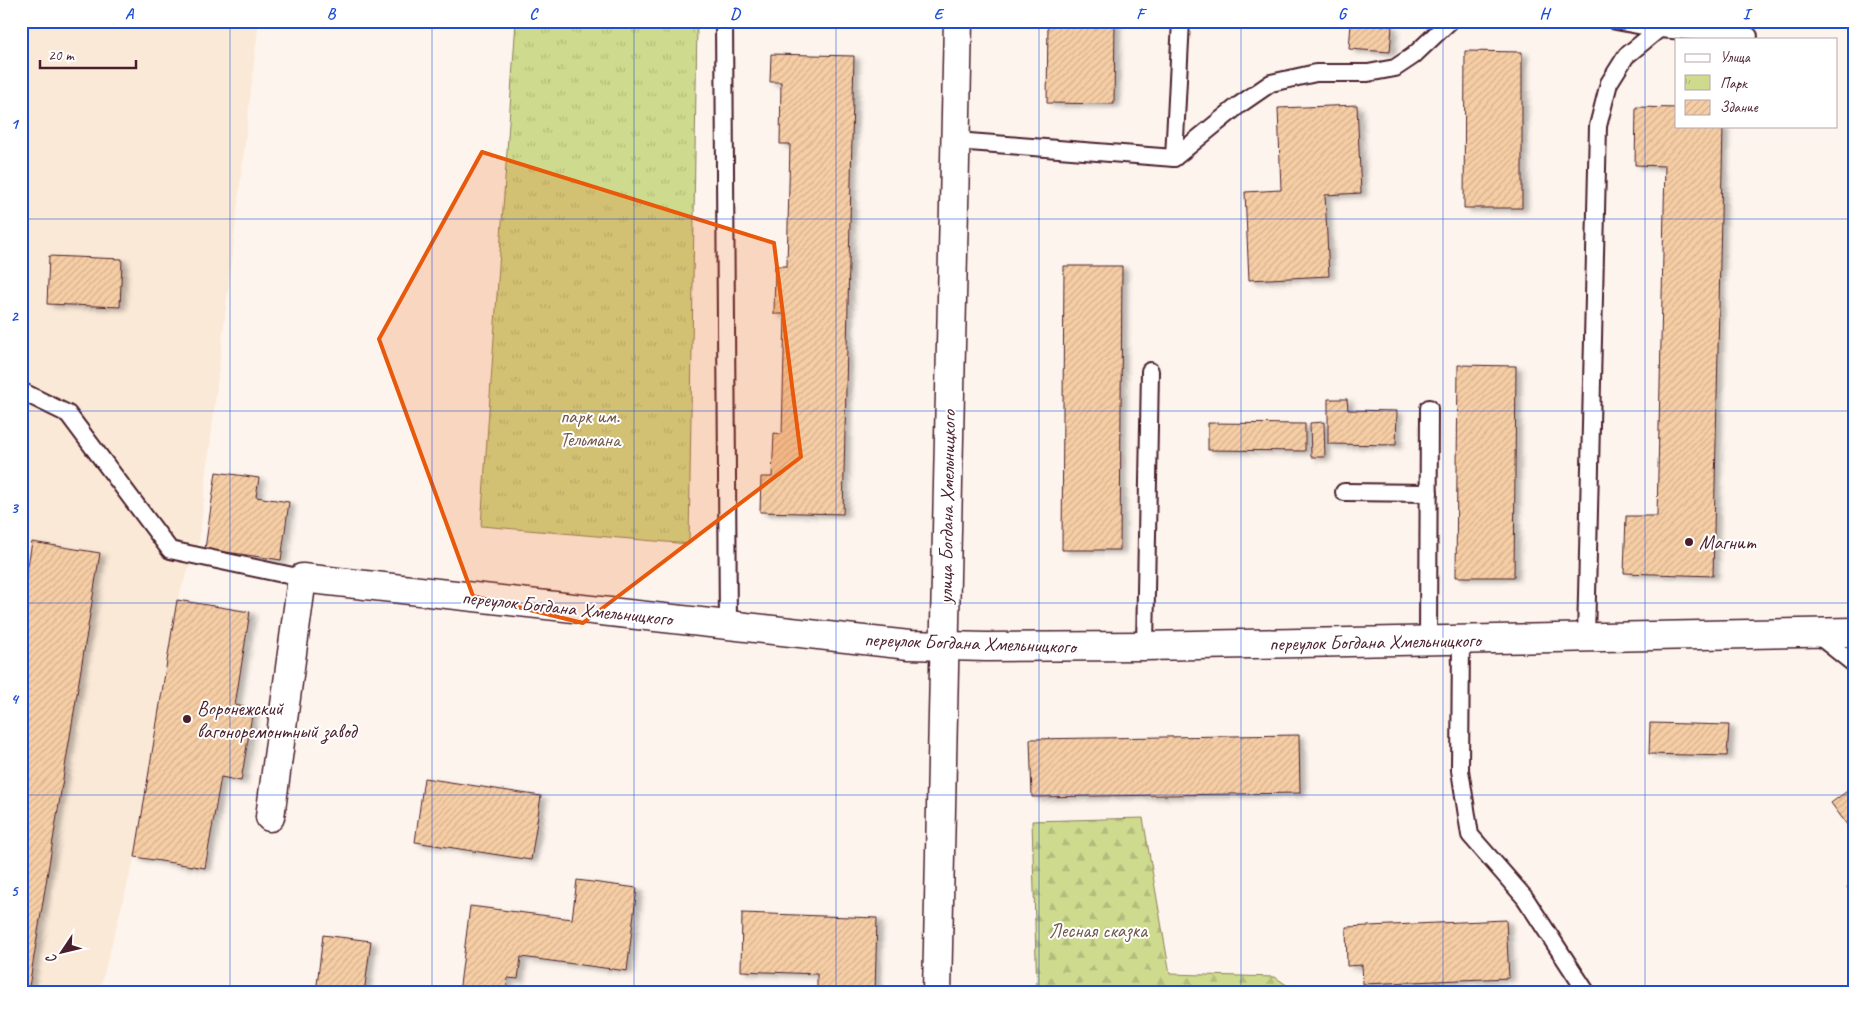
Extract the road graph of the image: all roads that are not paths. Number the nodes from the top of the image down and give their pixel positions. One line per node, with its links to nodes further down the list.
1 (724, 21): 16 (lane)
2 (958, 21): 8 (street, улица Богдана Хмельницкого)
3 (1181, 21): 9 (lane)
4 (1450, 21): 9 (lane)
5 (1616, 21): 6 (lane)
6 (1659, 29): 7 (lane); 19 (lane)
7 (1749, 36)
8 (956, 141): 9 (lane); 22 (street, улица Богдана Хмельницкого)
9 (1174, 158)
10 (1150, 370): 23 (lane)
11 (21, 390): 15 (lane)
12 (1429, 408): 14 (lane)
13 (1344, 492): 14 (lane)
14 (1429, 493): 21 (lane)
15 (302, 578): 16 (street, переулок Богдана Хмельницкого); 25 (street)
16 (728, 626): 22 (street, переулок Богдана Хмельницкого)
17 (1854, 632): 18 (street, переулок Богдана Хмельницкого)
18 (1815, 633): 19 (street, переулок Богдана Хмельницкого); 24 (lane)
19 (1586, 638): 20 (street, переулок Богдана Хмельницкого)
20 (1461, 640): 21 (street, переулок Богдана Хмельницкого); 27 (lane)
21 (1428, 641): 23 (street, переулок Богдана Хмельницкого)
22 (944, 646): 23 (street, переулок Богдана Хмельницкого); 26 (street, улица Богдана Хмельницкого)
23 (1145, 646)
24 (1854, 664)
25 (270, 817)
26 (937, 993)
27 (1587, 993)

